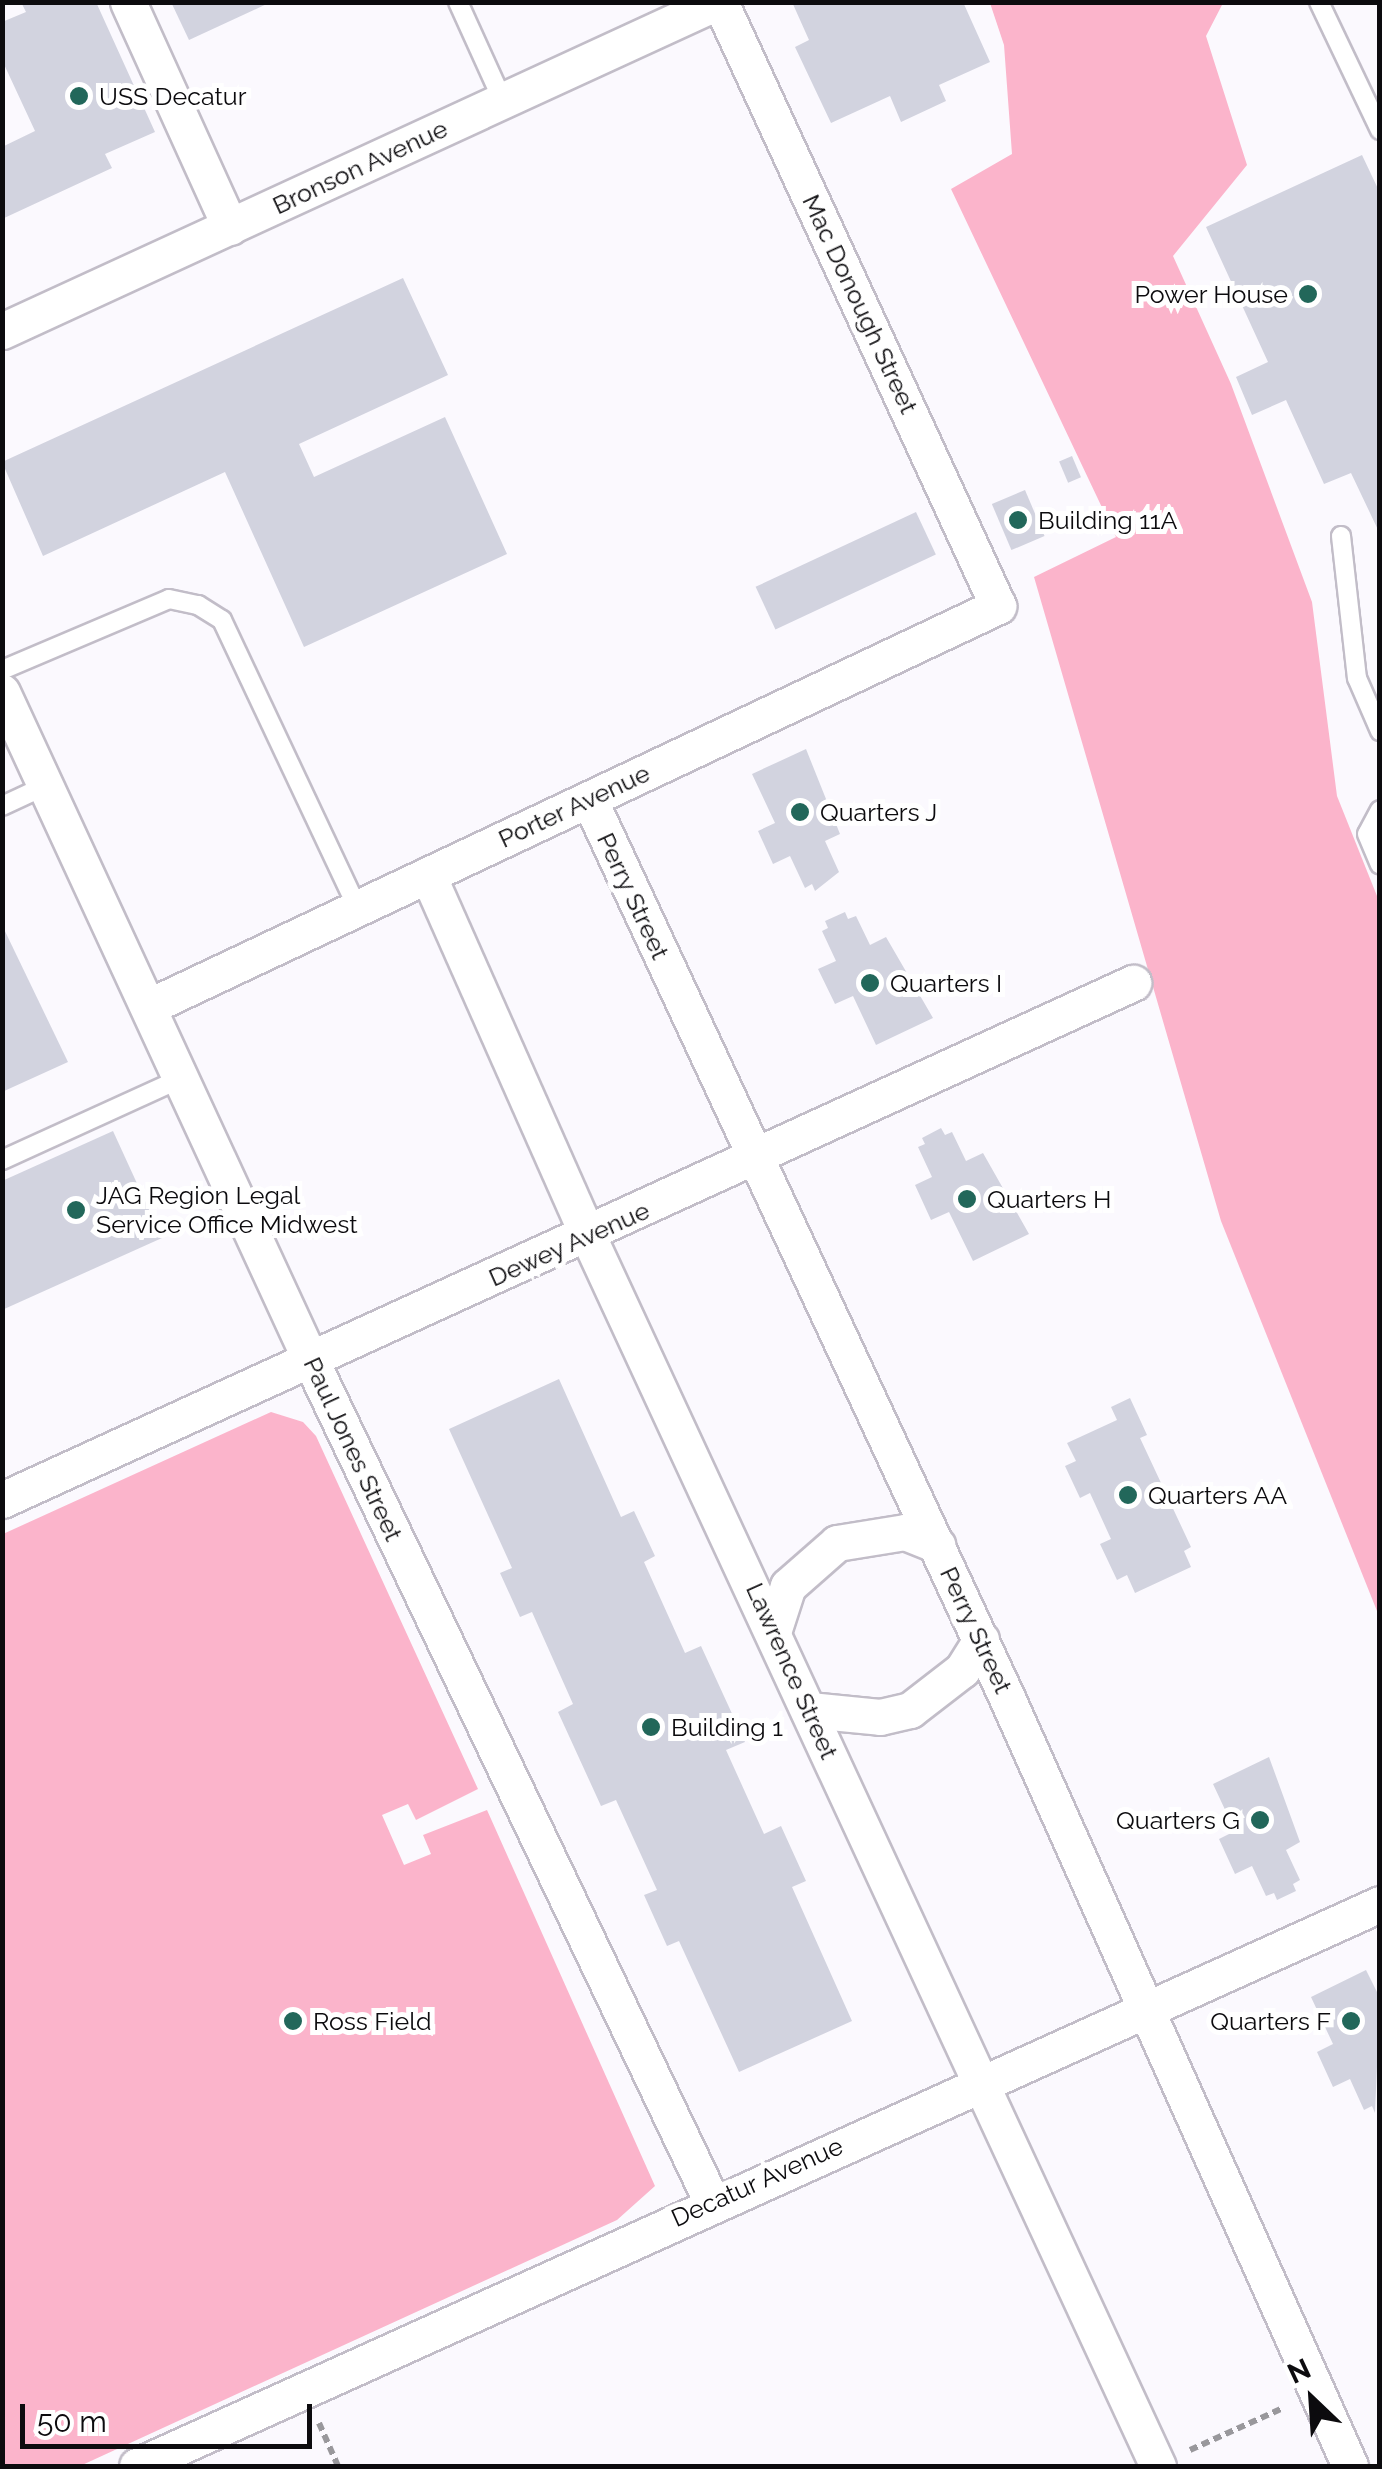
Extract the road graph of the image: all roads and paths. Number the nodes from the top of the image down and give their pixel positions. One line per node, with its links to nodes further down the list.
1 (128, 2): 7 (street)
2 (458, 2): 5 (lane)
3 (719, 2): 5 (street, Bronson Avenue); 10 (street, Mac Donough Street)
4 (1319, 2): 6 (lane)
5 (503, 101): 7 (street, Bronson Avenue)
6 (1380, 130)
7 (230, 227): 8 (street, Bronson Avenue)
8 (2, 331)
9 (1341, 536): 13 (lane)
10 (998, 606): 15 (street, Porter Avenue)
11 (2, 670): 20 (lane)
12 (2, 692): 14 (street, Paul Jones Street)
13 (1380, 731)
14 (46, 786): 16 (lane); 22 (street, Paul Jones Street)
15 (589, 799): 19 (street, Porter Avenue); 24 (street, Perry Street)
16 (2, 806)
17 (1380, 810): 18 (lane)
18 (1380, 864)
19 (428, 875): 20 (street, Porter Avenue); 26 (street, Lawrence Street)
20 (358, 908): 22 (street, Porter Avenue)
21 (1134, 983): 24 (street, Dewey Avenue)
22 (150, 1006): 23 (street, Paul Jones Street)
23 (183, 1078): 25 (lane); 27 (street, Paul Jones Street)
24 (754, 1159): 26 (street, Dewey Avenue); 29 (street, Perry Street)
25 (2, 1160)
26 (588, 1236): 27 (street, Dewey Avenue); 30 (street, Lawrence Street)
27 (311, 1361): 28 (street, Dewey Avenue); 36 (street, Paul Jones Street)
28 (2, 1500)
29 (937, 1545): 30 (street); 31 (street, Perry Street)
30 (774, 1629): 32 (street, Lawrence Street)
31 (981, 1640): 32 (street); 34 (street, Perry Street)
32 (809, 1710): 35 (street, Lawrence Street)
33 (1380, 1904): 34 (street, Decatur Avenue)
34 (1144, 2012): 35 (street, Decatur Avenue); 38 (street, Perry Street)
35 (980, 2086): 36 (street, Decatur Avenue); 42 (street, Lawrence Street)
36 (712, 2202): 37 (street, Decatur Avenue)
37 (305, 2390): 39 (street, Decatur Avenue); 41 (path)
38 (1317, 2392): 42 (path); 43 (street, Perry Street)
39 (199, 2454): 40 (street, Decatur Avenue)
40 (137, 2466)
41 (338, 2466)
42 (1157, 2466)
43 (1350, 2466)

